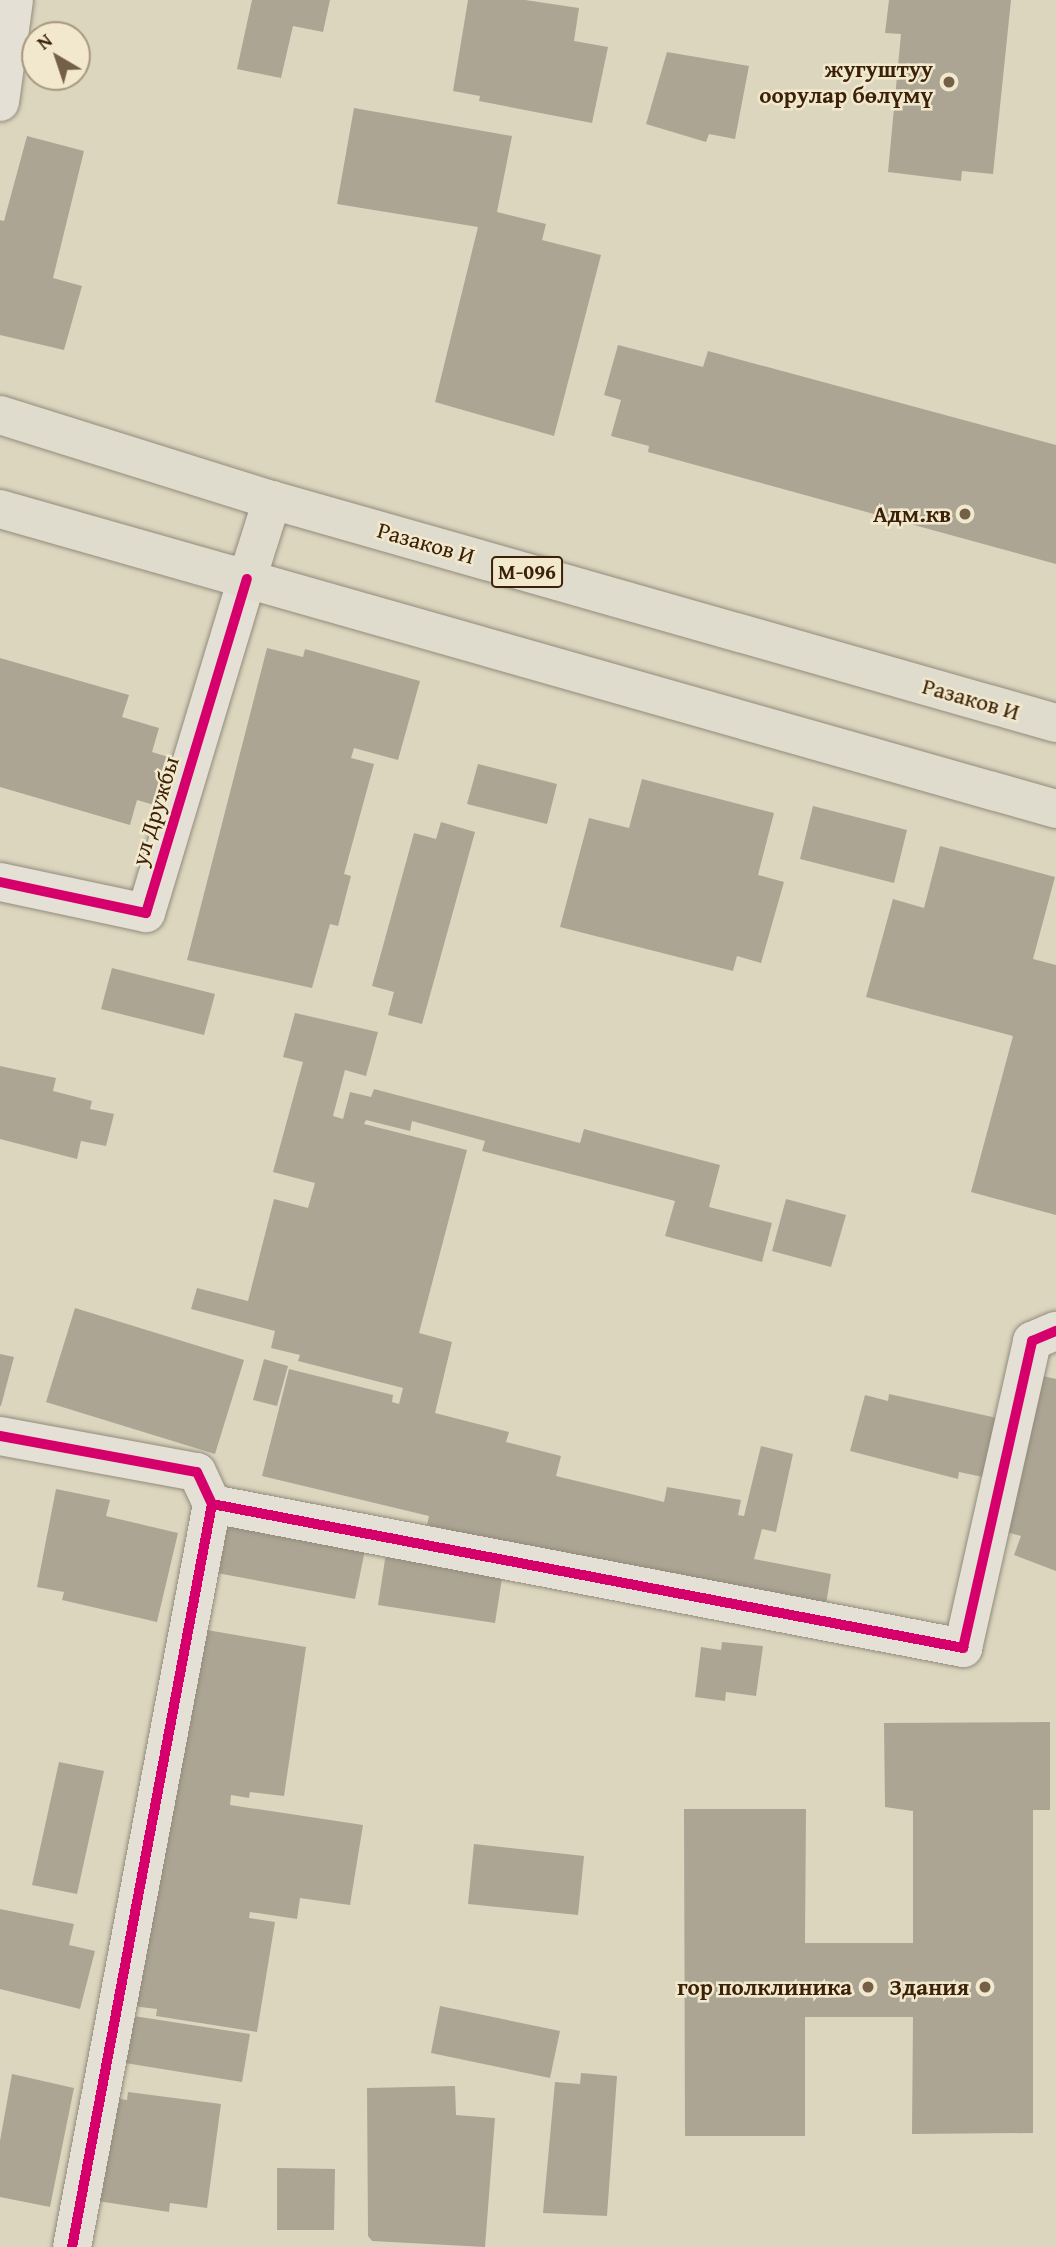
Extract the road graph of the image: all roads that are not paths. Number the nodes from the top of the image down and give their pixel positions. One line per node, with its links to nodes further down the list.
1 (14, 0): 2 (street)
2 (0, 102)
3 (0, 415): 4 (main road, Разаков И / М-096)
4 (272, 500): 6 (main road, ул Дружбы); 7 (main road, Разаков И / М-096)
5 (0, 509): 6 (main road)
6 (247, 579): 8 (main road); 9 (street, ул Дружбы)
7 (1056, 723)
8 (1056, 809)
9 (0, 882)
10 (1056, 1331): 12 (street)
11 (0, 1436): 12 (street)
12 (212, 1504): 13 (street)
13 (72, 2247)

